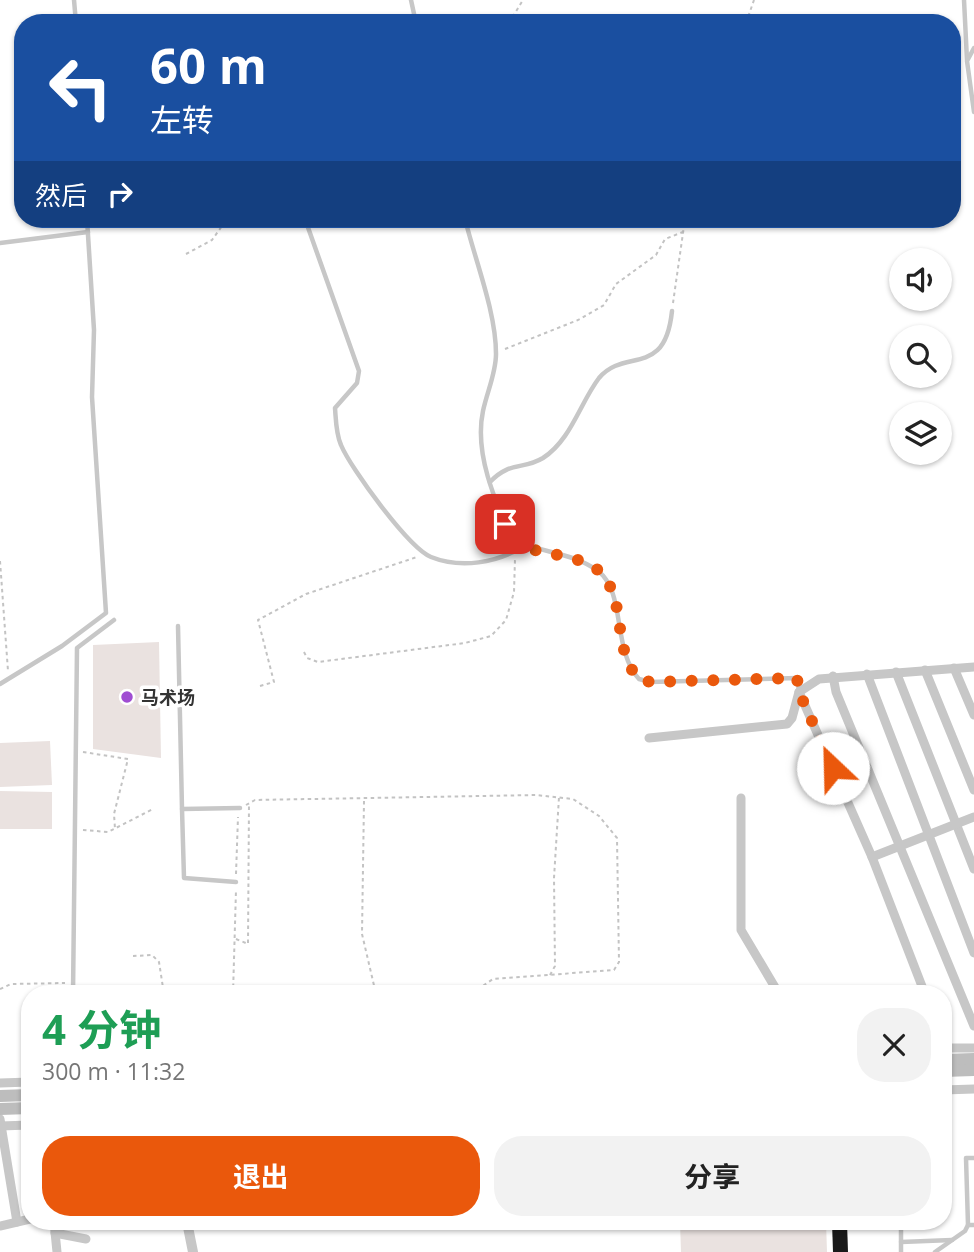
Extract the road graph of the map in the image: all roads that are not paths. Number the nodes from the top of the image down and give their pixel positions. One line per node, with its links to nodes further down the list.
1 (964, 0): 3 (lane)
2 (974, 48): 3 (lane)
3 (967, 61): 4 (lane)
4 (974, 112)
5 (88, 228): 8 (lane)
6 (308, 228): 12 (lane)
7 (467, 228): 11 (lane)
8 (88, 232): 9 (lane); 21 (lane)
9 (0, 243)
10 (672, 310): 11 (lane)
11 (490, 483): 12 (lane)
12 (524, 545): 22 (lane)
13 (114, 620): 37 (lane)
14 (178, 626): 28 (lane)
15 (974, 667): 16 (street)
16 (954, 668): 17 (street); 23 (street)
17 (925, 670): 18 (street); 25 (street)
18 (895, 672): 19 (street); 30 (street)
19 (867, 674): 20 (street); 31 (street)
20 (833, 676): 22 (street); 32 (street)
21 (0, 684)
22 (799, 692): 24 (street); 33 (street)
23 (974, 715)
24 (649, 738)
25 (974, 790)
26 (741, 798): 38 (street)
27 (240, 808): 28 (lane)
28 (182, 809): 35 (lane)
29 (974, 817): 30 (street)
30 (956, 824): 31 (street); 34 (street)
31 (929, 835): 32 (street); 36 (street)
32 (900, 846): 33 (street); 40 (street)
33 (873, 857): 39 (street)
34 (974, 869)
35 (236, 882)
36 (974, 953)
37 (73, 985)
38 (774, 985)
39 (922, 985)
40 (974, 1026)
41 (952, 1048): 42 (street)
42 (974, 1048)
43 (974, 1059): 44 (main road)
44 (952, 1060)
45 (974, 1070): 46 (main road)
46 (952, 1071)
47 (21, 1082): 48 (street)
48 (0, 1083)
49 (974, 1089): 50 (street)
50 (952, 1090)
51 (0, 1096): 52 (main road)
52 (21, 1096)
53 (21, 1108): 54 (main road)
54 (0, 1109)
55 (0, 1119): 57 (street)
56 (21, 1125): 57 (street)
57 (0, 1126): 60 (street)
58 (974, 1158): 61 (lane)
59 (21, 1221): 60 (street)
60 (17, 1222): 62 (street)
61 (971, 1225): 68 (lane)
62 (0, 1226)
63 (55, 1230): 66 (street)
64 (189, 1230): 71 (street)
65 (901, 1230): 69 (lane)
66 (55, 1233): 67 (street); 70 (street)
67 (86, 1239)
68 (952, 1240): 69 (lane); 73 (lane)
69 (901, 1242): 72 (lane)
70 (57, 1252)
71 (193, 1252)
72 (901, 1252)
73 (934, 1252)

